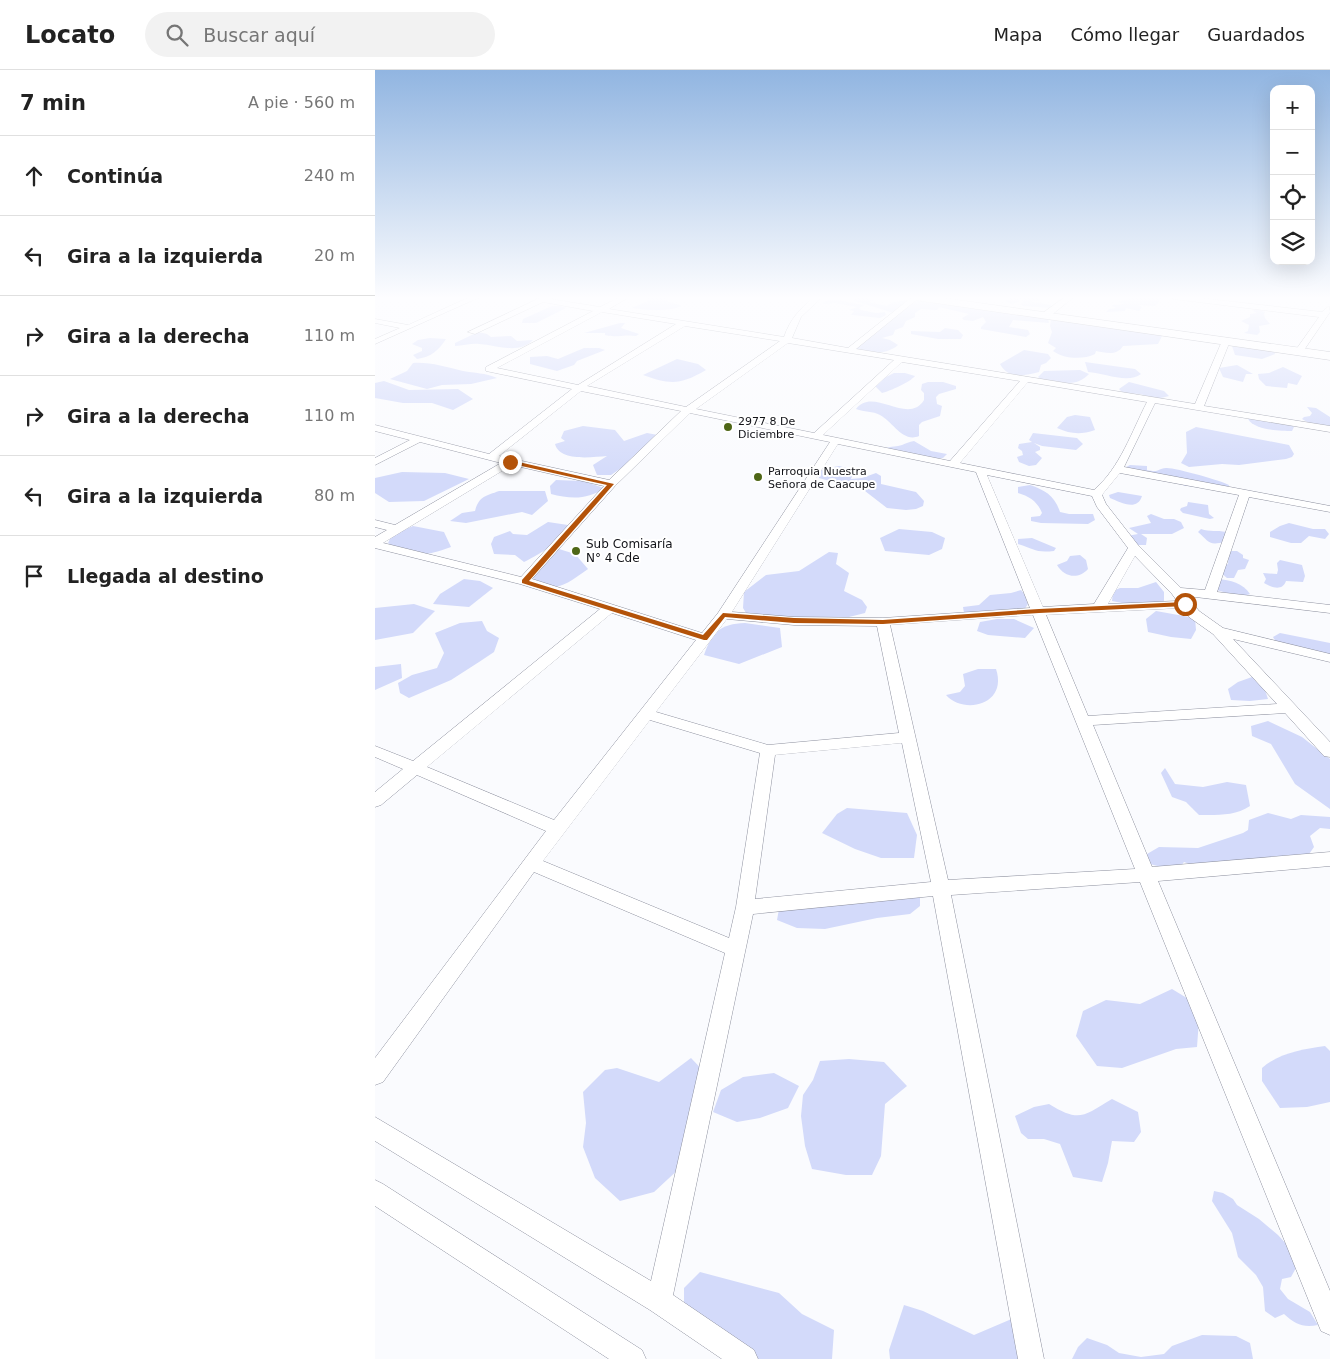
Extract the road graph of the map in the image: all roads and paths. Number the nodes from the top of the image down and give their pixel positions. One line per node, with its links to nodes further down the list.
1 (511, 357): 8 (street)
2 (629, 357): 8 (street)
3 (763, 357): 11 (street)
4 (896, 357): 6 (street)
5 (1220, 357): 10 (street)
6 (901, 358): 7 (street); 14 (street)
7 (1026, 379): 9 (street); 20 (street)
8 (580, 387): 11 (street); 17 (street)
9 (1152, 400): 10 (street); 21 (street)
10 (1199, 407): 13 (street)
11 (689, 409): 14 (street); 23 (street)
12 (375, 428): 15 (street)
13 (1330, 429)
14 (816, 436): 16 (street)
15 (419, 439): 17 (street); 18 (street)
16 (836, 440): 20 (street); 39 (street)
17 (491, 457): 19 (street)
18 (375, 462)
19 (510, 462): 23 (street); 28 (street)
20 (951, 465): 22 (street)
21 (1117, 469): 24 (street); 25 (street)
22 (980, 470): 25 (street); 38 (street)
23 (611, 484): 31 (street)
24 (1245, 493): 26 (street); 33 (street)
25 (1097, 494): 30 (street)
26 (1330, 509)
27 (375, 523): 28 (street)
28 (397, 529): 29 (street)
29 (375, 543): 31 (street)
30 (1135, 548): 32 (street); 35 (street)
31 (524, 581): 36 (street)
32 (1177, 591): 33 (street); 34 (street)
33 (1210, 594): 37 (street)
34 (1185, 604): 35 (street); 41 (street)
35 (1098, 608): 38 (street)
36 (609, 609): 42 (street); 51 (street)
37 (1330, 609)
38 (1039, 611): 40 (street); 46 (street)
39 (723, 615): 40 (street); 42 (street)
40 (883, 622): 47 (street)
41 (1217, 630): 43 (street); 44 (street)
42 (704, 638): 45 (street)
43 (1330, 658)
44 (1289, 708): 46 (street); 50 (street)
45 (647, 714): 48 (street); 53 (street)
46 (1083, 721): 56 (street)
47 (907, 737): 48 (street); 57 (street)
48 (768, 750): 58 (street)
49 (375, 752): 51 (street)
50 (1330, 752)
51 (413, 769): 52 (street); 53 (street)
52 (375, 801)
53 (558, 829): 55 (street)
54 (1330, 859): 56 (street)
55 (531, 863): 59 (street); 60 (street)
56 (1146, 875): 57 (street); 64 (street)
57 (941, 888): 58 (street); 67 (street)
58 (745, 907): 59 (street)
59 (735, 949): 63 (street)
60 (375, 1075)
61 (375, 1128): 63 (street)
62 (375, 1192): 65 (street)
63 (659, 1301): 66 (street)
64 (1330, 1322)
65 (633, 1359)
66 (745, 1359)
67 (1031, 1359)

